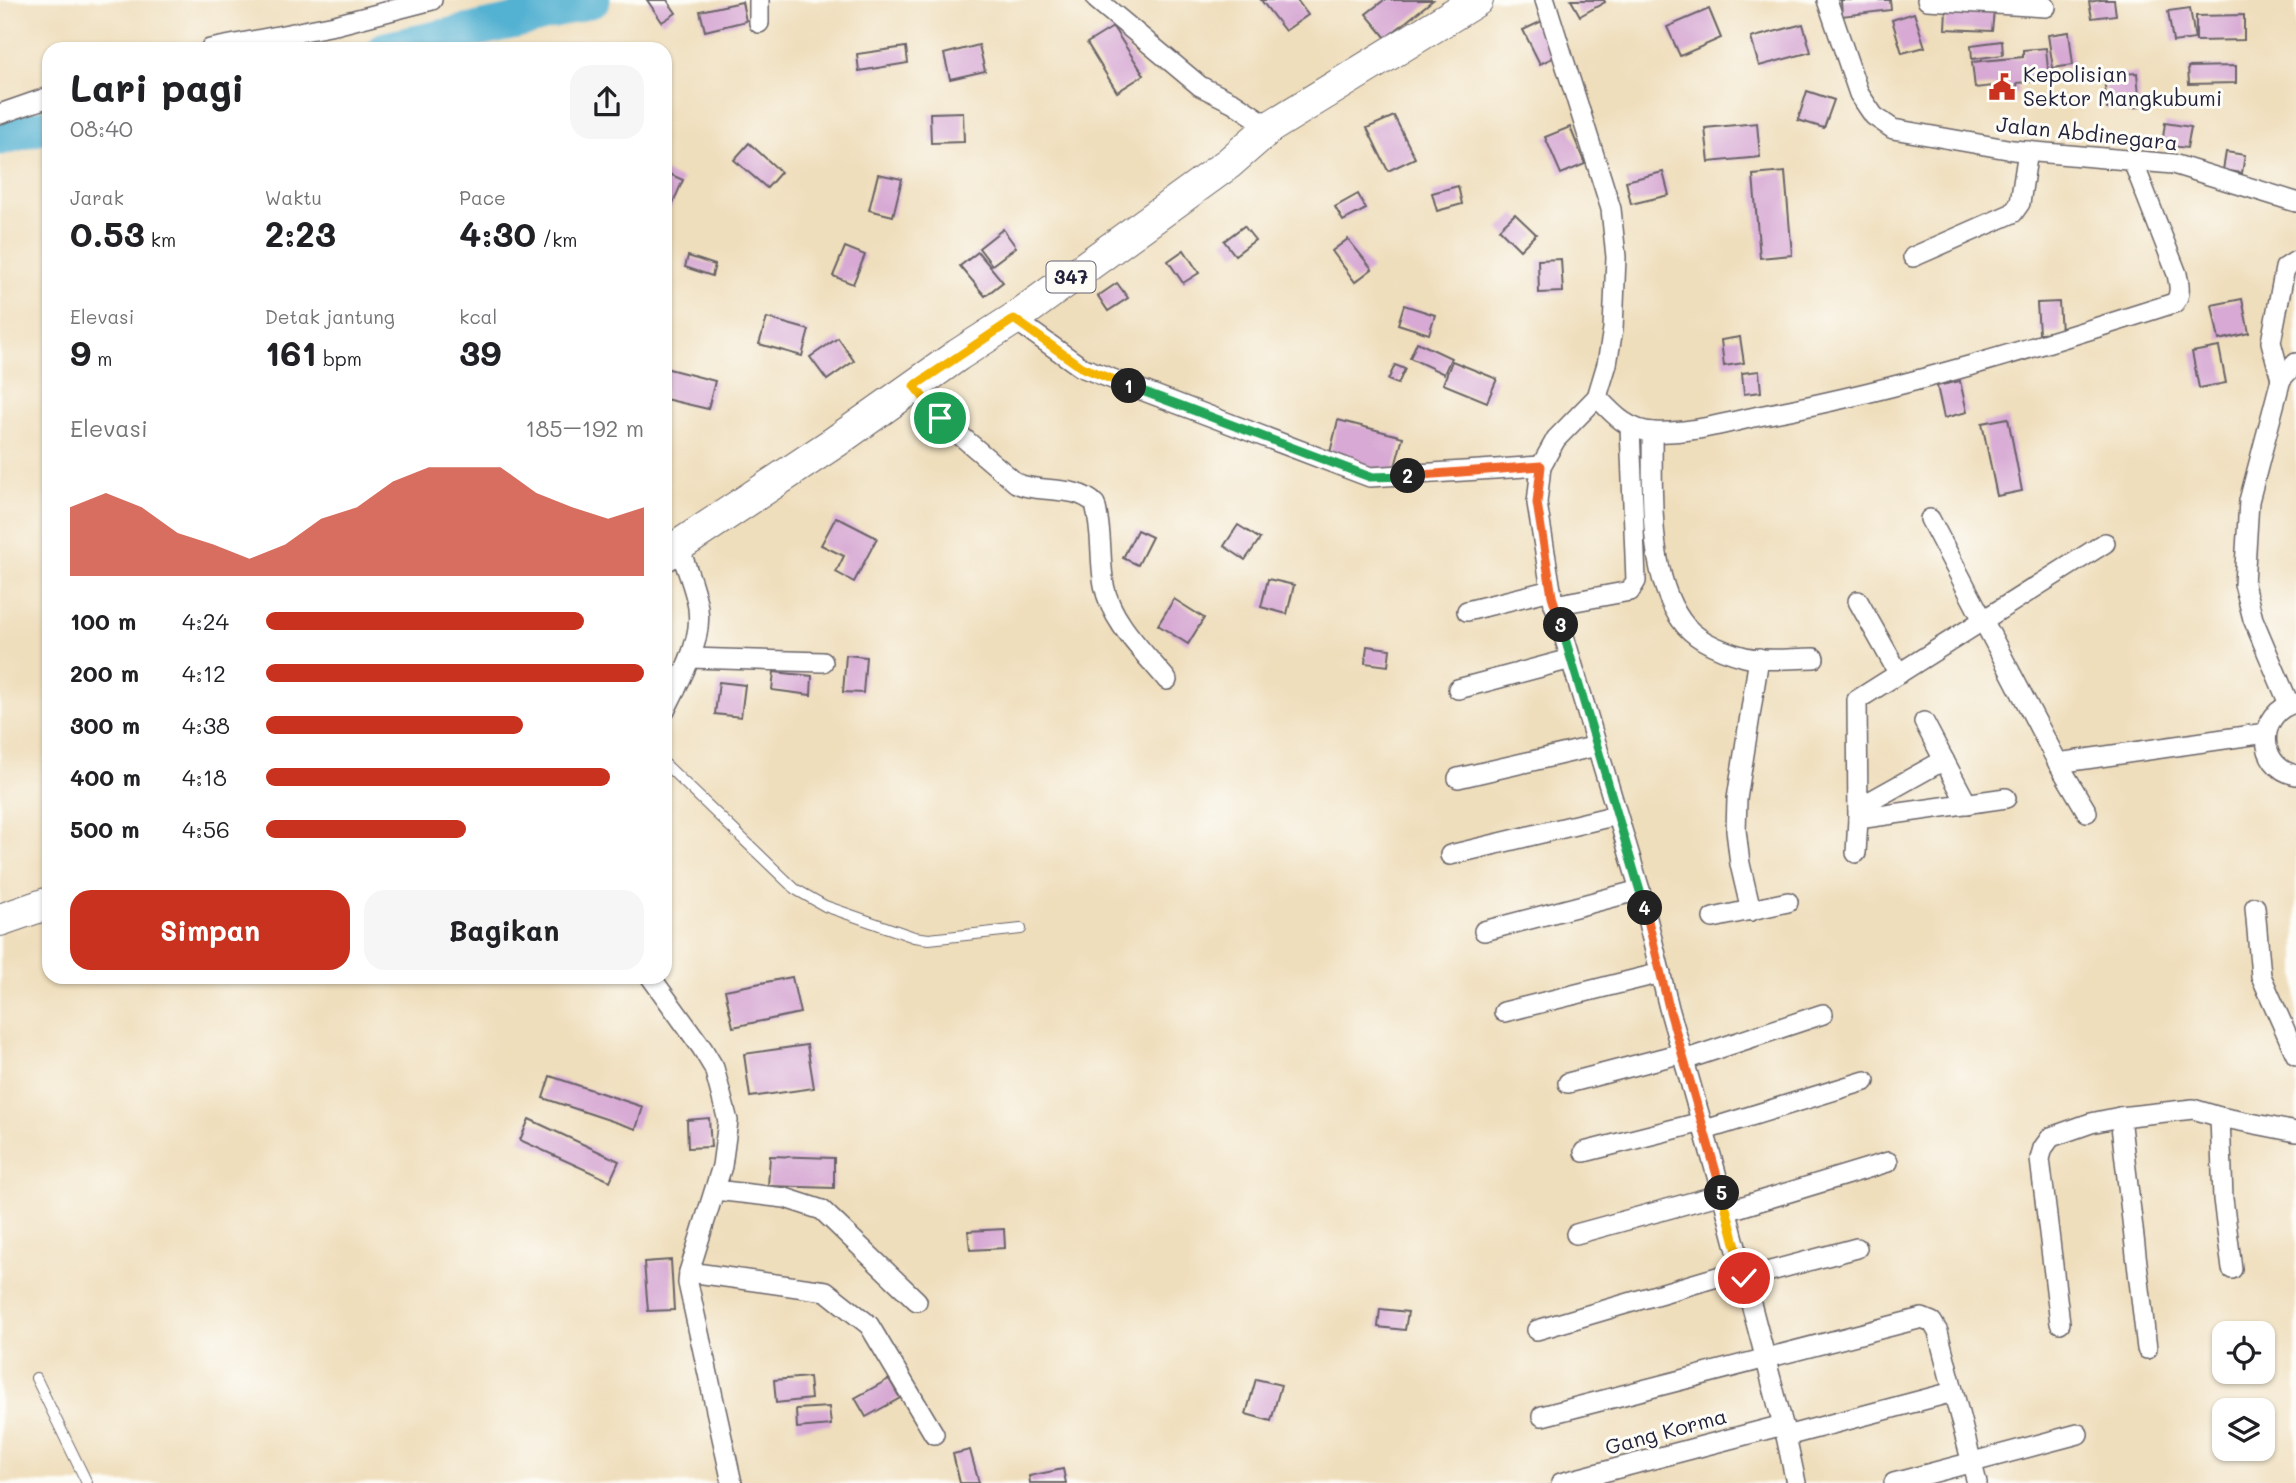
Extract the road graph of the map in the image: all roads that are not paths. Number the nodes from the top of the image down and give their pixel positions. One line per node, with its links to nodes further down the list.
1 (432, 0): 10 (street)
2 (760, 0): 9 (street)
3 (1097, 0): 13 (street)
4 (1477, 0): 13 (main road, 347)
5 (1545, 0): 23 (street)
6 (1827, 0): 14 (street, Jalan Abdinegara)
7 (1927, 0): 8 (street)
8 (2046, 7)
9 (759, 23)
10 (245, 42)
11 (42, 99): 12 (street)
12 (0, 114)
13 (1270, 127): 19 (main road, 347)
14 (2028, 151): 15 (street, Jalan Abdinegara); 17 (street)
15 (2132, 159): 16 (street, Jalan Abdinegara); 25 (street)
16 (2296, 202)
17 (1913, 257)
18 (2296, 261): 21 (street)
19 (1014, 319): 22 (main road, 347); 26 (street)
20 (2296, 363): 21 (street)
21 (2281, 379): 43 (street)
22 (914, 386): 29 (main road, 347); 40 (street)
23 (1597, 397): 24 (street); 26 (street)
24 (1630, 427): 25 (street); 30 (street)
25 (1652, 432): 35 (street)
26 (1541, 466): 30 (street)
27 (1930, 519): 33 (street)
28 (2105, 543): 33 (street)
29 (672, 550): 34 (street)
30 (1553, 597): 32 (street); 36 (street)
31 (1858, 601): 39 (street)
32 (1467, 611)
33 (1984, 622): 39 (street); 48 (street)
34 (690, 658): 38 (street); 42 (street)
35 (1759, 658): 37 (street); 63 (street)
36 (1571, 659): 41 (street); 46 (street)
37 (1814, 659)
38 (823, 662)
39 (1899, 674): 55 (street)
40 (1167, 680)
41 (1458, 689)
42 (672, 696)
43 (2292, 704): 45 (street)
44 (1924, 722): 47 (street)
45 (2266, 733): 48 (street); 50 (street)
46 (1597, 746): 51 (street); 56 (street)
47 (1944, 760): 53 (street); 55 (street)
48 (2058, 763): 54 (street)
49 (672, 771): 66 (lane)
50 (2296, 775)
51 (1458, 778)
52 (2006, 798): 53 (street)
53 (1967, 804): 55 (street)
54 (2087, 812)
55 (1858, 814): 57 (street)
56 (1617, 815): 58 (street); 59 (street)
57 (1856, 853)
58 (1450, 855)
59 (1640, 890): 67 (street); 68 (street)
60 (1788, 902): 63 (street)
61 (42, 905): 65 (main road)
62 (2255, 907): 72 (street)
63 (1751, 911): 64 (street)
64 (1713, 918)
65 (0, 920)
66 (1021, 929)
67 (1484, 931)
68 (1661, 973): 70 (street); 73 (street)
69 (656, 984): 82 (street)
70 (1504, 1012)
71 (1823, 1014): 73 (street)
72 (2296, 1055)
73 (1683, 1056): 75 (street); 78 (street)
74 (1865, 1081): 78 (street)
75 (1568, 1083)
76 (2120, 1116): 77 (street); 90 (street); 92 (street)
77 (2220, 1117): 79 (street); 86 (street)
78 (1704, 1126): 80 (street); 83 (street)
79 (2296, 1132)
80 (1584, 1152)
81 (1888, 1162): 83 (street)
82 (715, 1190): 87 (street); 89 (street)
83 (1725, 1202): 84 (street); 88 (street)
84 (1576, 1234)
85 (1857, 1248): 88 (street)
86 (2232, 1269)
87 (689, 1272): 98 (street); 102 (street)
88 (1743, 1274): 91 (street); 93 (street)
89 (917, 1301)
90 (2060, 1323)
91 (1536, 1329)
92 (2147, 1349)
93 (1766, 1360): 95 (street); 96 (street); 97 (street)
94 (36, 1378): 101 (lane)
95 (1953, 1392): 97 (street, Gang Korma); 100 (street)
96 (1542, 1416)
97 (1785, 1430): 103 (street, Gang Korma); 104 (street)
98 (934, 1434)
99 (2078, 1434): 100 (street)
100 (1972, 1463): 105 (street); 106 (street)
101 (87, 1483)
102 (732, 1483)
103 (1561, 1483)
104 (1796, 1483)
105 (1894, 1483)
106 (1977, 1483)

